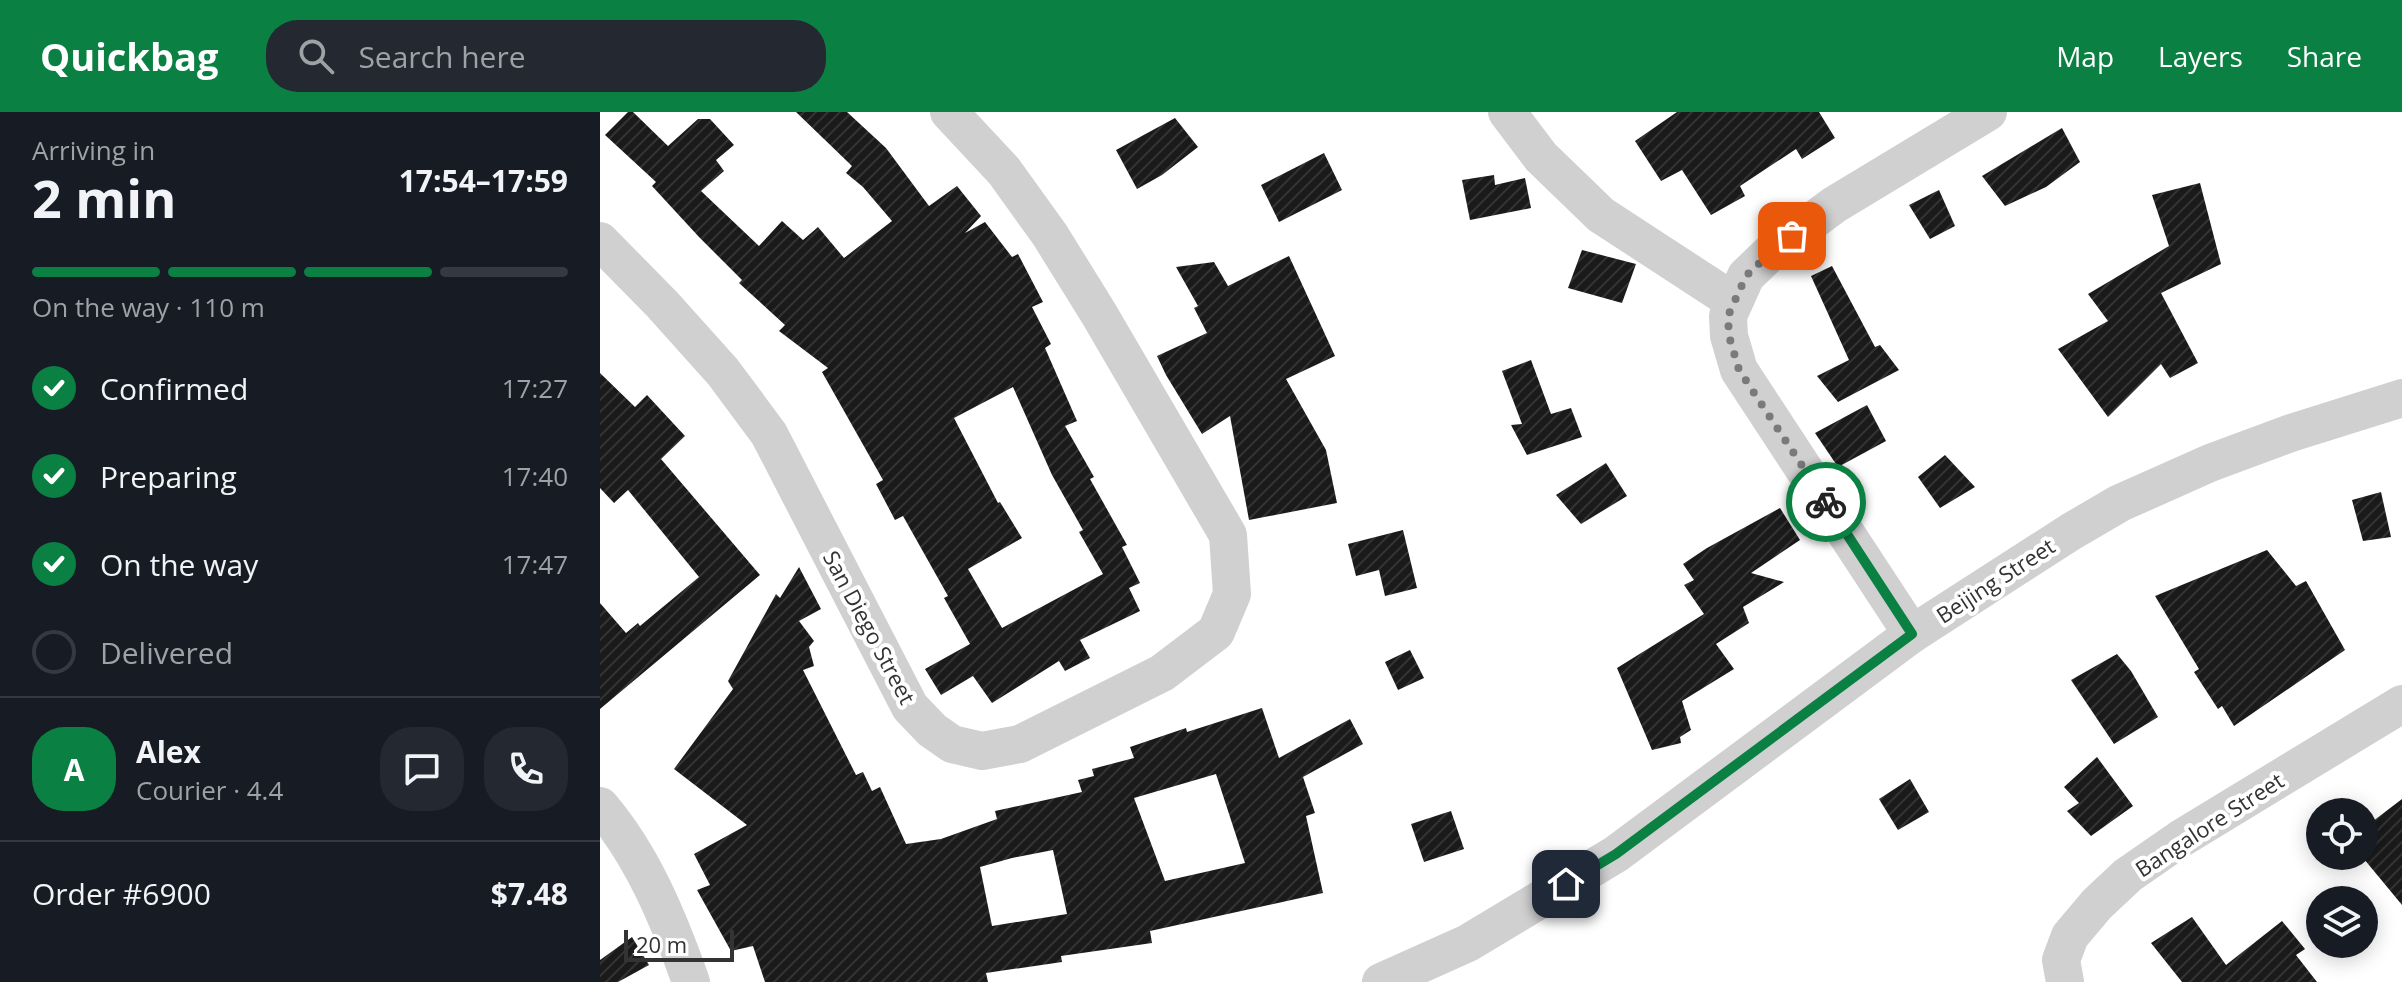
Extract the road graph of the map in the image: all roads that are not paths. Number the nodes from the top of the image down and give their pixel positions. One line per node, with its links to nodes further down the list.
1 (949, 112): 4 (street, San Diego Street)
2 (1507, 112): 5 (street)
3 (1988, 112): 5 (street)
4 (600, 241)
5 (1733, 301): 7 (street)
6 (2402, 398): 7 (street, Beijing Street)
7 (1912, 634): 11 (street, Beijing Street)
8 (2402, 704): 12 (street, Bangalore Street)
9 (600, 806): 10 (street)
10 (691, 982)
11 (1381, 982)
12 (2065, 982)

